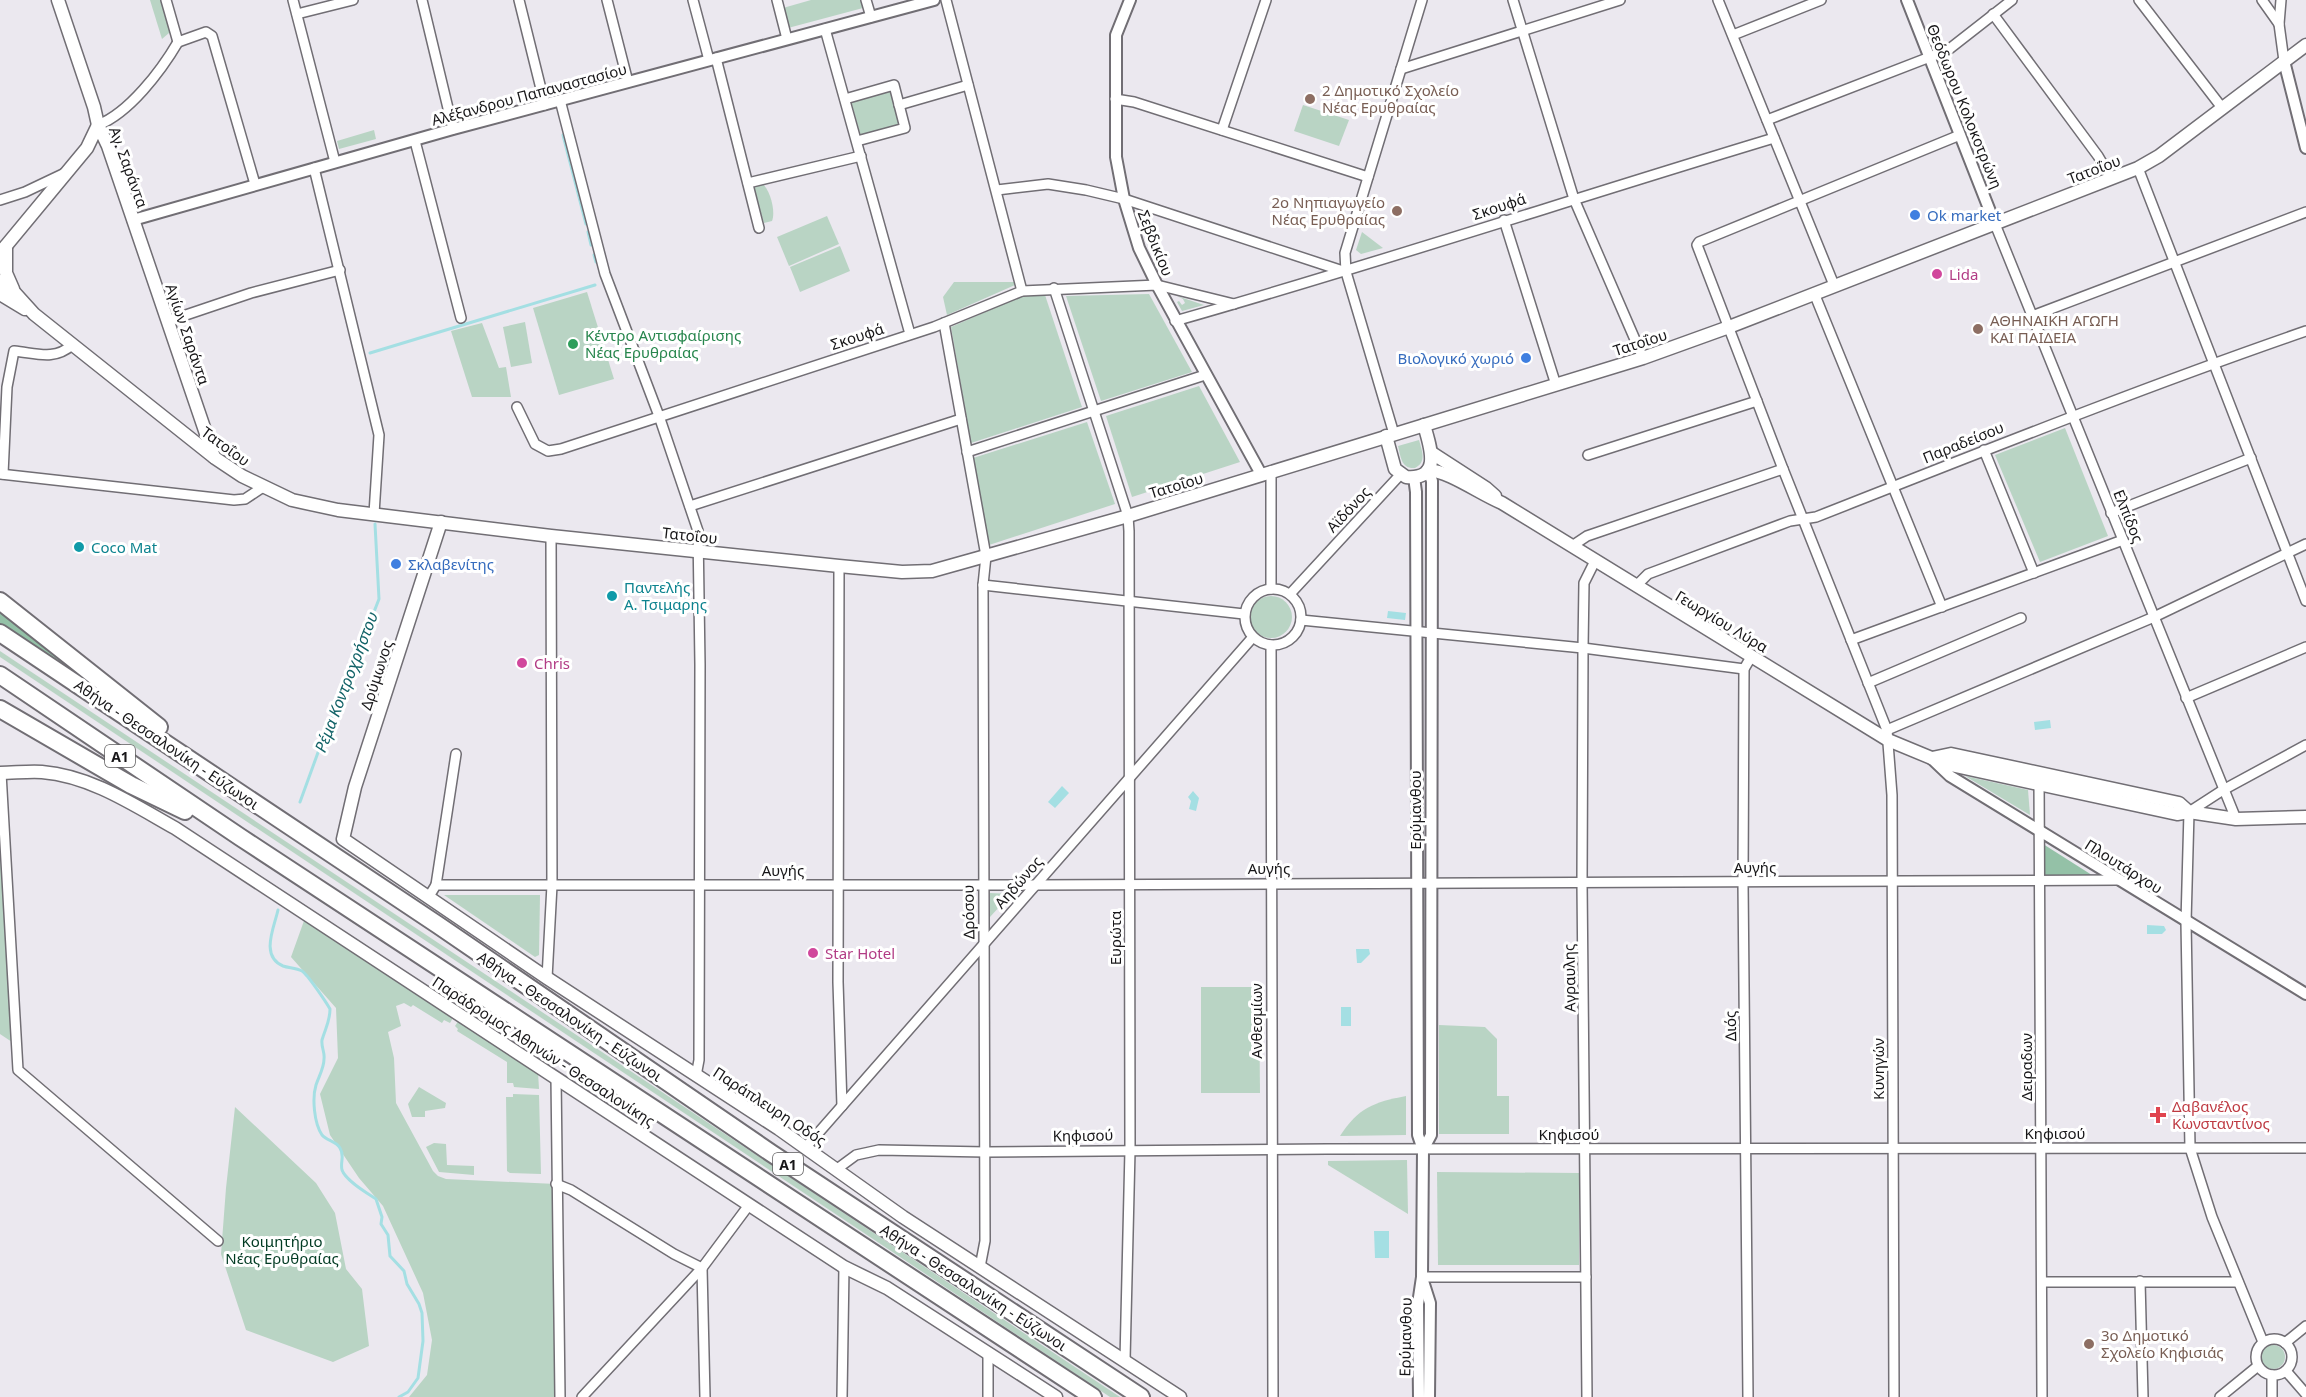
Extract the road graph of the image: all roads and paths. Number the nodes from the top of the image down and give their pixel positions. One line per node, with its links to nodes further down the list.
1 (58, 0): 48 (main road)
2 (166, 0): 33 (street)
3 (293, 0): 25 (street)
4 (353, 0): 25 (street)
5 (422, 0): 49 (street)
6 (519, 0): 44 (street)
7 (607, 0): 39 (street)
8 (693, 0): 36 (street)
9 (777, 0): 32 (street)
10 (866, 0): 27 (street)
11 (934, 0): 27 (street, Αλέξανδρου Παπαναστασίου)
12 (946, 0): 40 (street)
13 (1130, 0): 42 (street, Σεβδικίου)
14 (1266, 0): 50 (street)
15 (1422, 0): 38 (street)
16 (1513, 0): 30 (street)
17 (1620, 0): 30 (street)
18 (1718, 0): 31 (street)
19 (1821, 0): 31 (street)
20 (1907, 0): 35 (street, Θεόδωρου Κολοκοτρώνη)
21 (2012, 0): 26 (street)
22 (2139, 0): 46 (street)
23 (2262, 0): 28 (street)
24 (2281, 0): 28 (street)
25 (297, 14): 57 (street)
26 (1993, 14): 35 (street); 62 (street)
27 (871, 17): 29 (street, Αλέξανδρου Παπαναστασίου)
28 (2279, 24): 37 (street)
29 (825, 29): 32 (street, Αλέξανδρου Παπαναστασίου); 41 (street)
30 (1522, 30): 38 (street); 66 (street)
31 (1733, 36): 47 (street)
32 (787, 39): 36 (street, Αλέξανδρου Παπαναστασίου)
33 (178, 42): 48 (street); 64 (street)
34 (2306, 45): 37 (main road, Τατοΐου)
35 (1930, 58): 47 (street); 51 (street, Θεόδωρου Κολοκοτρώνη)
36 (713, 59): 39 (street, Αλέξανδρου Παπαναστασίου); 63 (street)
37 (2284, 61): 46 (main road, Τατοΐου); 55 (street)
38 (1401, 69): 61 (street)
39 (628, 82): 43 (street, Αλέξανδρου Παπαναστασίου)
40 (968, 86): 45 (street); 65 (street)
41 (845, 99): 45 (street); 54 (street)
42 (1115, 99): 50 (street); 68 (street, Σεβδικίου)
43 (560, 100): 44 (street, Αλέξανδρου Παπαναστασίου); 103 (street)
44 (545, 105): 49 (street, Αλέξανδρου Παπαναστασίου)
45 (899, 105): 54 (street)
46 (2223, 109): 59 (main road, Τατοΐου)
47 (1767, 120): 52 (street)
48 (98, 124): 60 (main road); 71 (main road, Αγ. Σαράντα)
49 (453, 129): 53 (street, Αλέξανδρου Παπαναστασίου)
50 (1222, 130): 61 (street)
51 (1960, 135): 69 (street); 73 (street, Θεόδωρου Κολοκοτρώνη)
52 (1774, 138): 66 (street, Σκουφά); 69 (street)
53 (415, 141): 57 (street, Αλέξανδρου Παπαναστασίου); 88 (street)
54 (857, 141): 56 (street)
55 (2306, 148)
56 (861, 156): 63 (street); 94 (street)
57 (335, 162): 58 (street, Αλέξανδρου Παπαναστασίου)
58 (314, 168): 64 (street, Αλέξανδρου Παπαναστασίου); 77 (street)
59 (2138, 168): 62 (main road, Τατοΐου); 76 (street)
60 (67, 172): 67 (street); 75 (main road)
61 (1368, 177): 78 (street)
62 (2111, 178): 73 (main road, Τατοΐου)
63 (748, 183): 74 (street)
64 (255, 184): 71 (street, Αλέξανδρου Παπαναστασίου)
65 (997, 190): 68 (street); 83 (street)
66 (1574, 199): 72 (street, Σκουφά); 96 (street)
67 (0, 200)
68 (1124, 200): 78 (street); 80 (street, Σεβδικίου)
69 (1800, 201): 81 (street); 92 (street, Κυνηγών)
70 (2306, 212): 76 (street)
71 (133, 220): 89 (main road, Αγίων Σαράντα)
72 (1504, 220): 78 (street, Σκουφά); 99 (street)
73 (1995, 224): 81 (main road, Τατοΐου); 87 (street, Ελπίδος)
74 (759, 228)
75 (3, 250): 85 (main road)
76 (2174, 261): 87 (street); 97 (street)
77 (340, 270): 89 (street); 125 (street)
78 (1346, 272): 86 (street, Σκουφά); 107 (street)
79 (0, 281): 85 (main road, Τατοΐου)
80 (1157, 285): 82 (street, Σκουφά); 86 (street, Σκουφά); 90 (street, Σεβδικίου)
81 (1834, 285): 84 (main road, Τατοΐου)
82 (1054, 288): 83 (street, Σκουφά); 102 (street, Ευρώτα)
83 (1022, 291): 91 (street, Σκουφά)
84 (1814, 293): 92 (main road, Τατοΐου); 121 (street)
85 (6, 296): 95 (main road, Τατοΐου)
86 (1234, 304): 90 (street, Σκουφά)
87 (2032, 316): 104 (street, Ελπίδος)
88 (461, 318)
89 (168, 321): 112 (main road, Αγίων Σαράντα)
90 (1175, 321): 98 (street, Σεβδικίου)
91 (944, 323): 94 (street, Σκουφά); 105 (street, Δρόσου)
92 (1728, 327): 96 (main road, Τατοΐου); 100 (street, Κυνηγών)
93 (2306, 331): 97 (street, Παραδείσου)
94 (910, 334): 103 (street, Σκουφά)
95 (72, 345): 112 (main road, Τατοΐου); 117 (street)
96 (1643, 358): 99 (main road, Τατοΐου)
97 (2213, 363): 104 (street, Παραδείσου); 113 (street)
98 (1205, 375): 102 (street); 116 (street, Σεβδικίου)
99 (1557, 385): 106 (main road, Τατοΐου)
100 (1757, 401): 111 (street); 114 (street, Κυνηγών)
101 (517, 407): 103 (street, Σκουφά)
102 (1095, 411): 109 (street); 126 (street, Ευρώτα)
103 (659, 416): 123 (street)
104 (2072, 416): 108 (street, Παραδείσου); 124 (street, Ελπίδος)
105 (961, 419): 109 (street, Δρόσου); 123 (street)
106 (1424, 425): 107 (main road, Τατοΐου); 110 (main road, Ερύμανθου)
107 (1390, 435): 116 (main road, Τατοΐου); 118 (main road)
108 (1984, 450): 121 (street, Παραδείσου); 138 (street)
109 (967, 452): 135 (street, Δρόσου)
110 (1432, 453): 115 (main road, Ερύμανθου); 122 (main road, Γεωργίου Λύρα)
111 (1588, 455)
112 (215, 458): 120 (main road, Τατοΐου)
113 (2251, 458): 124 (street); 134 (street)
114 (1782, 469): 127 (street, Κυνηγών); 132 (street)
115 (1428, 470): 119 (main road); 122 (main road, Γεωργίου Λύρα); 153 (street, Ερύμανθου)
116 (1266, 472): 126 (main road, Τατοΐου); 141 (street)
117 (1, 474): 120 (street)
118 (1401, 475): 119 (main road); 142 (street, Αϊδόνος)
119 (1414, 477): 151 (street, Ερύμανθου)
120 (263, 487): 125 (main road, Τατοΐου)
121 (1893, 487): 127 (street, Παραδείσου); 146 (street)
122 (1502, 503): 132 (main road, Γεωργίου Λύρα)
123 (690, 506): 133 (street)
124 (2111, 513): 130 (street, Ελπίδος)
125 (374, 514): 128 (main road, Τατοΐου)
126 (1128, 516): 135 (main road, Τατοΐου); 145 (street, Ευρώτα)
127 (1803, 519): 140 (street, Παραδείσου); 155 (street, Κυνηγών)
128 (441, 522): 129 (main road, Τατοΐου); 179 (main road, Δρύμωνος)
129 (551, 536): 133 (main road, Τατοΐου); 191 (street)
130 (2123, 540): 138 (street); 148 (street, Ελπίδος)
131 (2306, 544): 134 (street)
132 (1572, 546): 136 (main road, Γεωργίου Λύρα)
133 (699, 551): 137 (main road, Τατοΐου); 192 (street)
134 (2287, 553): 144 (street); 148 (street)
135 (986, 556): 137 (main road, Τατοΐου); 139 (street, Δρόσου)
136 (1595, 561): 140 (main road, Γεωργίου Λύρα); 158 (street, Αγραυλης)
137 (839, 566): 193 (street)
138 (2034, 573): 146 (street)
139 (983, 585): 145 (street); 188 (street, Δρόσου)
140 (1636, 586): 159 (main road, Γεωργίου Λύρα)
141 (1271, 588): 142 (street); 147 (street)
142 (1290, 594): 150 (street)
143 (0, 601): 172 (highway)
144 (2306, 601)
145 (1128, 602): 147 (street); 170 (street, Ευρώτα)
146 (1942, 607): 155 (street)
147 (1244, 614): 154 (street)
148 (2154, 617): 163 (street, Ελπίδος); 165 (street)
149 (2021, 618): 162 (street)
150 (1301, 620): 151 (street); 156 (street)
151 (1416, 632): 153 (street); 186 (street, Ερύμανθου)
152 (0, 633): 172 (highway, Αθήνα - Θεσσαλονίκη - Εύζωνοι / Α1)
153 (1431, 634): 158 (street); 187 (street, Ερύμανθου)
154 (1253, 637): 156 (street); 170 (street, Αηδώνος)
155 (1851, 640): 162 (street, Κυνηγών)
156 (1271, 645): 185 (street, Ανθεσμίων)
157 (2306, 647): 163 (street)
158 (1583, 648): 160 (street); 183 (street, Αγραυλης)
159 (1751, 657): 160 (street, Διός); 165 (main road, Γεωργίου Λύρα)
160 (1744, 669): 184 (street, Διός)
161 (0, 675): 178 (highway, Αθήνα - Θεσσαλονίκη - Εύζωνοι / Α1)
162 (1868, 683): 165 (street, Κυνηγών)
163 (2186, 698): 173 (street, Ελπίδος)
164 (0, 709): 178 (highway)
165 (1888, 735): 168 (main road, Γεωργίου Λύρα); 181 (street, Κυνηγών)
166 (2306, 745): 173 (street)
167 (456, 753): 190 (street)
168 (1931, 758): 171 (main road, Γεωργίου Λύρα); 177 (street, Πλουτάρχου)
169 (0, 773): 201 (main road, Παράδρομος Αθηνών - Θεσσαλονίκης); 217 (street)
170 (1130, 778): 189 (street, Ευρώτα); 194 (street, Αηδώνος)
171 (2039, 779): 174 (main road, Γεωργίου Λύρα); 177 (street, Δειραδων)
172 (232, 788): 242 (highway, Αθήνα - Θεσσαλονίκη - Εύζωνοι / Α1)
173 (2223, 790): 174 (street); 176 (street, Ελπίδος)
174 (2189, 812): 176 (main road, Γεωργίου Λύρα); 196 (street)
175 (2306, 817): 176 (main road, Γεωργίου Λύρα)
176 (2236, 819)
177 (2040, 831): 180 (street, Πλουτάρχου); 182 (street, Δειραδων)
178 (240, 837): 241 (highway, Αθήνα - Θεσσαλονίκη - Εύζωνοι / Α1)
179 (343, 839): 195 (main road, Παράπλευρη Οδός)
180 (2118, 880): 182 (street, Αυγής); 196 (street, Πλουτάρχου)
181 (1892, 881): 182 (street, Αυγής); 184 (street, Αυγής); 204 (street, Κυνηγών)
182 (2040, 881): 205 (street, Δειραδων)
183 (1582, 882): 184 (street, Αυγής); 187 (street, Αυγής); 208 (street, Αγραυλης)
184 (1743, 882): 209 (street, Διός)
185 (1271, 883): 186 (street, Αυγής); 189 (street, Αυγής); 211 (street, Ανθεσμίων)
186 (1416, 883): 187 (street, Αυγής); 212 (street, Ερύμανθου)
187 (1430, 883): 212 (street, Ερύμανθου)
188 (982, 884): 193 (street, Αυγής); 194 (street, Αυγής); 197 (street, Δρόσου)
189 (1130, 884): 194 (street, Αυγής); 210 (street, Ευρώτα)
190 (436, 885): 191 (street, Αυγής); 195 (street)
191 (552, 885): 192 (street, Αυγής); 198 (street)
192 (699, 885): 193 (street, Αυγής); 200 (street)
193 (838, 885): 202 (street)
194 (1036, 885): 197 (street, Αηδώνος)
195 (428, 898): 198 (main road, Παράπλευρη Οδός)
196 (2186, 922): 199 (street, Πλουτάρχου); 206 (street)
197 (984, 944): 202 (street, Αηδώνος); 213 (street, Δρόσου)
198 (548, 978): 200 (main road, Παράπλευρη Οδός)
199 (2306, 994)
200 (696, 1076): 203 (main road, Παράπλευρη Οδός)
201 (556, 1077): 215 (street); 216 (main road, Παράδρομος Αθηνών - Θεσσαλονίκης)
202 (842, 1106): 203 (street, Αηδώνος)
203 (806, 1148): 214 (main road, Παράπλευρη Οδός)
204 (1893, 1148): 205 (street, Κηφισού); 209 (street, Κηφισού); 249 (street, Κυνηγών)
205 (2041, 1148): 206 (street, Κηφισού); 224 (street, Δειραδων)
206 (2190, 1148): 207 (street, Κηφισού); 225 (street)
207 (2306, 1148)
208 (1586, 1149): 209 (street, Κηφισού); 212 (street, Κηφισού); 222 (street, Αγραυλης)
209 (1747, 1149): 248 (street, Διός)
210 (1130, 1150): 211 (street, Κηφισού); 213 (street, Κηφισού); 230 (street, Ευρώτα)
211 (1271, 1150): 212 (street, Κηφισού); 244 (street, Ανθεσμίων)
212 (1423, 1150): 221 (street, Ερύμανθου)
213 (986, 1152): 214 (street, Κηφισού); 219 (street, Δρόσου)
214 (837, 1169): 219 (main road, Παράπλευρη Οδός)
215 (556, 1184): 220 (street); 235 (street)
216 (749, 1205): 218 (main road, Παράδρομος Αθηνών - Θεσσαλονίκης); 220 (street)
217 (218, 1241)
218 (844, 1266): 229 (main road, Παράδρομος Αθηνών - Θεσσαλονίκης); 238 (street)
219 (980, 1267): 230 (main road, Παράπλευρη Οδός)
220 (702, 1268): 236 (street); 237 (street)
221 (1422, 1277): 222 (street); 245 (street, Ερύμανθου); 246 (street, Ερύμανθου)
222 (1586, 1277): 247 (street, Αγραυλης)
223 (2140, 1281): 224 (street); 225 (street); 251 (street)
224 (2042, 1282): 250 (street, Δειραδων)
225 (2238, 1282): 227 (street)
226 (2306, 1326): 228 (street)
227 (2263, 1342): 228 (street); 231 (street)
228 (2285, 1343): 232 (street)
229 (988, 1352): 239 (street); 240 (main road, Παράδρομος Αθηνών - Θεσσαλονίκης)
230 (1125, 1360): 243 (main road, Παράπλευρη Οδός)
231 (2258, 1366): 233 (street); 252 (street)
232 (2286, 1371): 233 (street); 234 (street)
233 (2272, 1376): 253 (street)
234 (2306, 1394)
235 (560, 1397)
236 (582, 1397)
237 (705, 1397)
238 (842, 1397)
239 (988, 1397)
240 (1056, 1397)
241 (1093, 1397)
242 (1142, 1397)
243 (1180, 1397)
244 (1273, 1397)
245 (1419, 1397)
246 (1429, 1397)
247 (1587, 1397)
248 (1748, 1397)
249 (1894, 1397)
250 (2042, 1397)
251 (2143, 1397)
252 (2220, 1397)
253 (2272, 1397)

